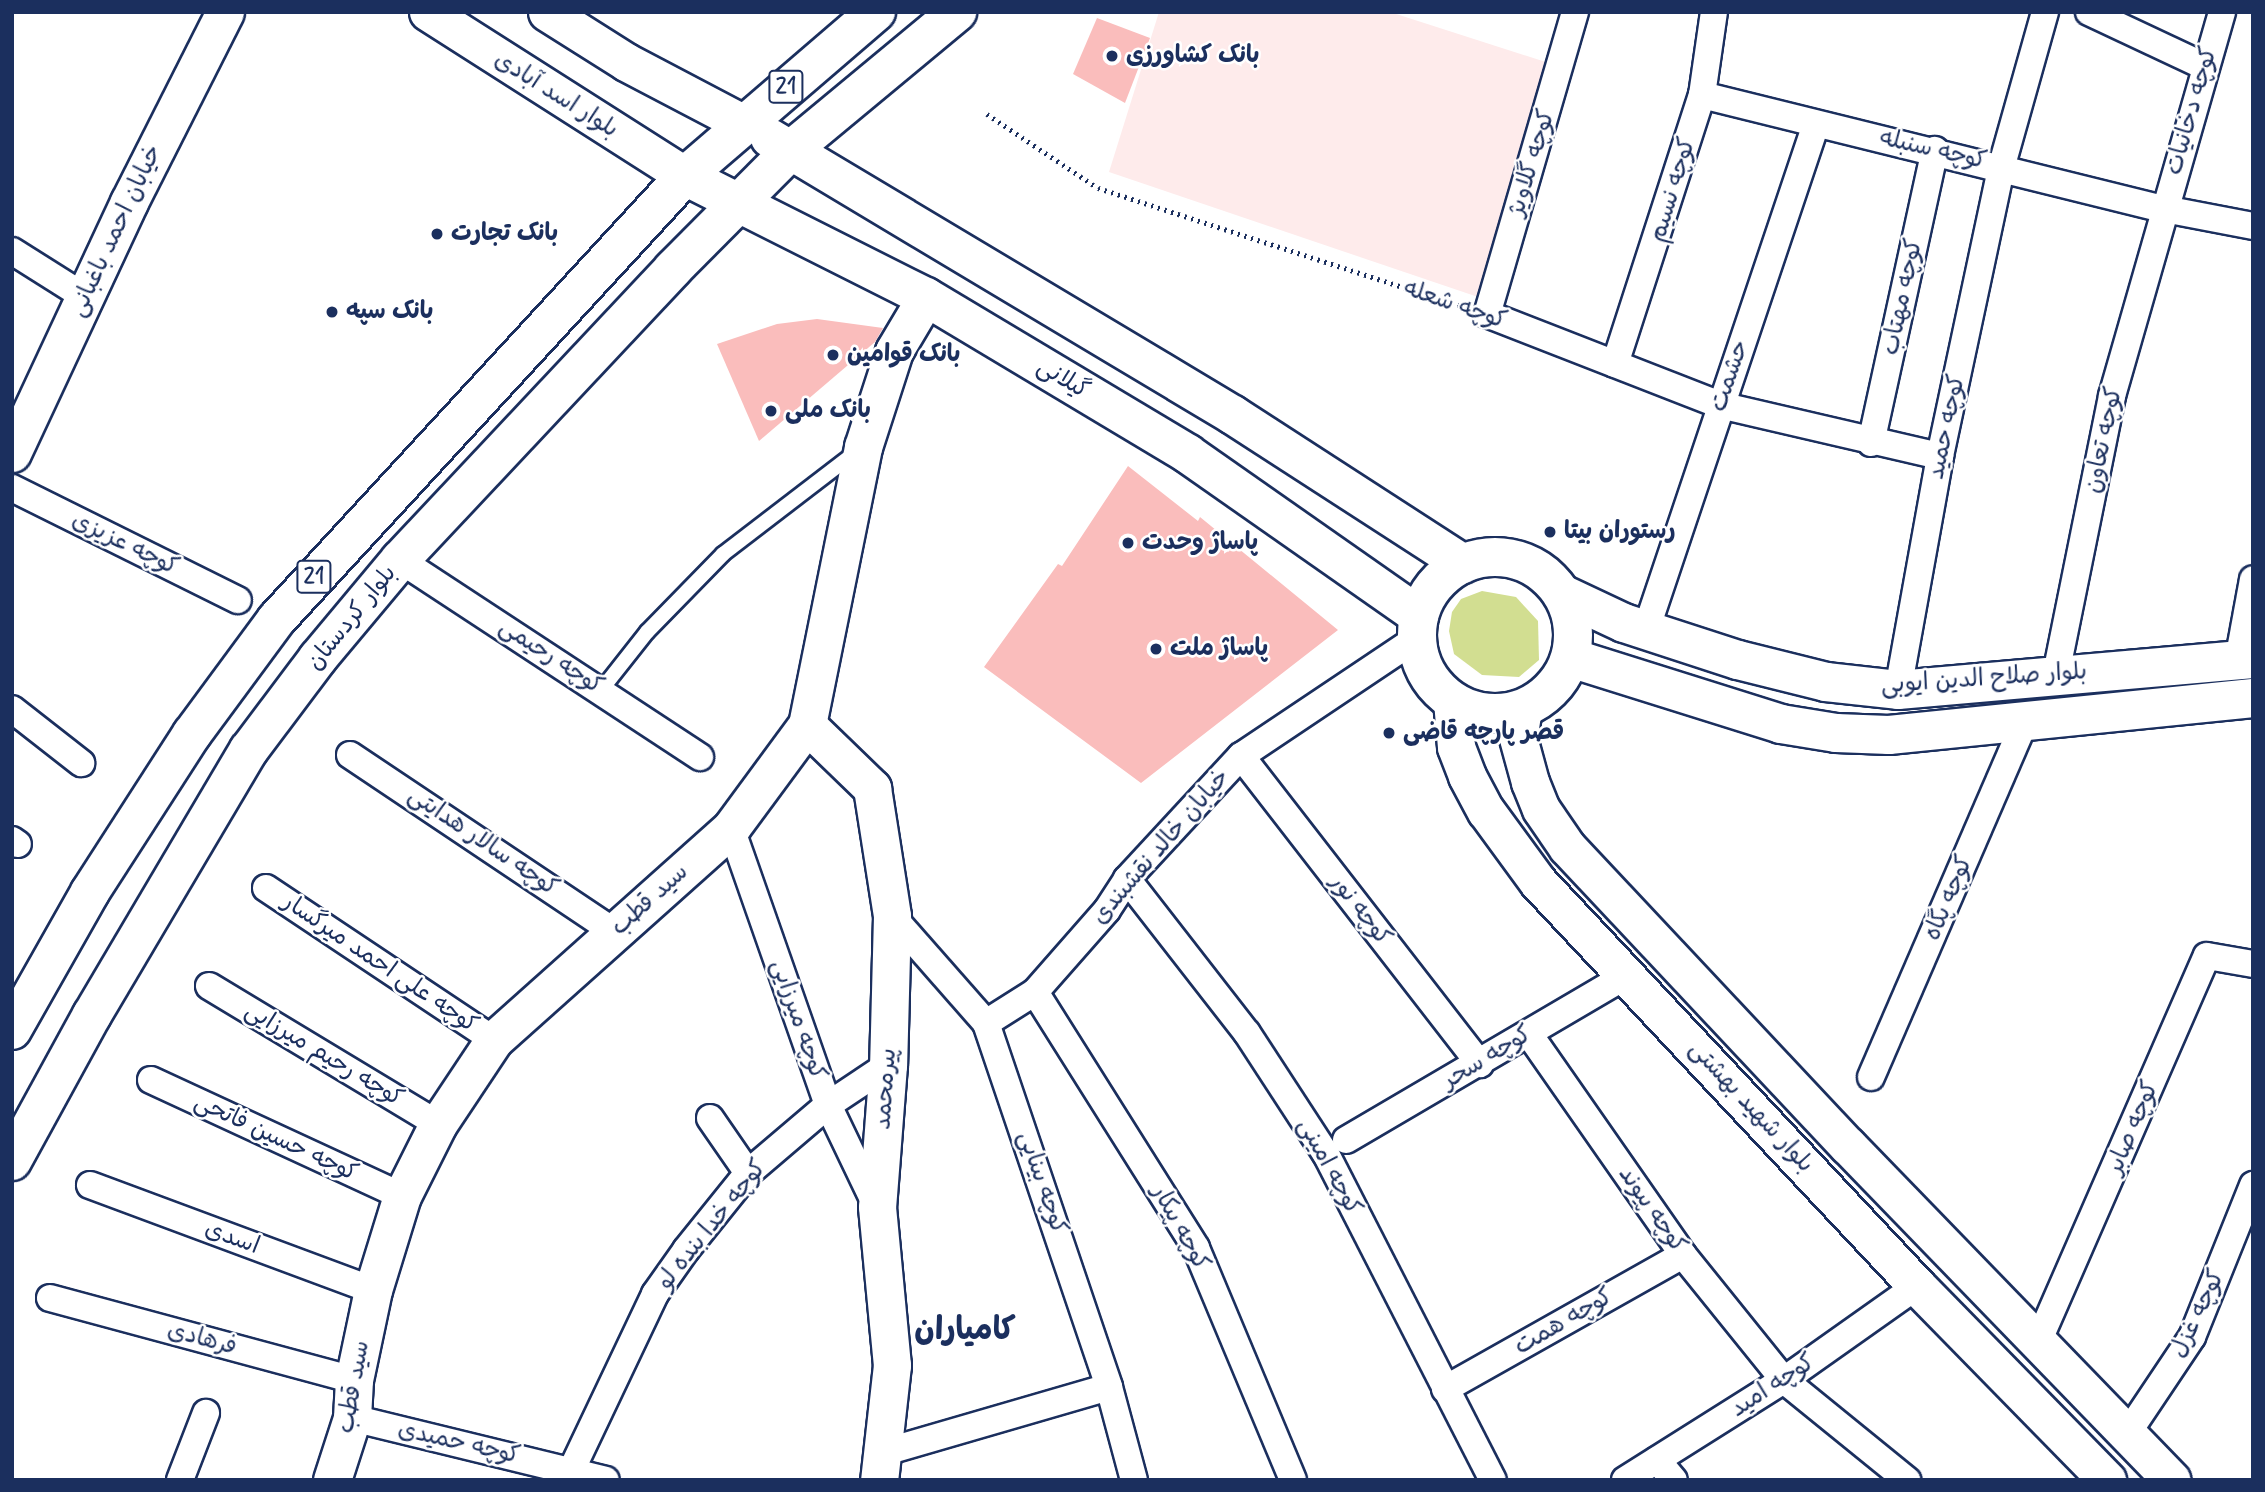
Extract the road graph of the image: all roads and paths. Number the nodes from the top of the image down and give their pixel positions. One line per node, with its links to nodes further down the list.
1 (226, 12): 24 (street, خیابان احمد باغبانی)
2 (428, 12): 19 (street, بلوار اسد آبادی)
3 (547, 12): 14 (street)
4 (876, 12): 14 (main road, 21)
5 (957, 12): 16 (main road, بلوار کردستان)
6 (1575, 12): 26 (street, کوچه گلاویژ)
7 (1714, 12): 12 (street, کوچه نسیم)
8 (2045, 12): 18 (street, کوچه حمید)
9 (2089, 12): 11 (street)
10 (2222, 12): 11 (street, کوچه دخانیات)
11 (2204, 66): 21 (street, کوچه دخانیات)
12 (1702, 95): 15 (street, کوچه سنبله); 27 (street, کوچه نسیم)
13 (987, 114): 26 (path, کوچه شعله)
14 (742, 123): 16 (main road); 19 (main road, 21)
15 (1816, 124): 17 (street, کوچه سنبله); 28 (street, حشمت)
16 (791, 150): 20 (main road, بلوار کردستان); 35 (main road)
17 (1935, 150): 18 (street, کوچه سنبله); 30 (street, کوچه مهتاب)
18 (2002, 166): 21 (street, کوچه سنبله); 32 (street, کوچه حمید)
19 (685, 176): 20 (main road, گیلانی); 66 (main road, 21)
20 (739, 206): 25 (main road, گیلانی); 34 (main road, بلوار کردستان)
21 (2164, 209): 22 (street, کوچه سنبله); 43 (street, کوچه تعاون)
22 (2253, 226)
23 (12, 251): 24 (street)
24 (85, 297): 29 (street, خیابان احمد باغبانی)
25 (926, 297): 31 (street, سید قطب); 39 (main road, گیلانی)
26 (1487, 314): 27 (street, کوچه شعله)
27 (1615, 364): 28 (street, کوچه شعله)
28 (1720, 405): 30 (street, کوچه شعله); 40 (street, حشمت)
29 (16, 434)
30 (1871, 443): 32 (street, کوچه شعله)
31 (863, 447): 44 (lane); 51 (street, سید قطب)
32 (1940, 456): 45 (street, کوچه حمید)
33 (12, 488): 38 (street, کوچه عزیزی)
34 (400, 560): 44 (street, کوچه رحیمی); 77 (main road, بلوار کردستان)
35 (1463, 564): 37 (main road); 39 (main road)
36 (2253, 579): 42 (street)
37 (1562, 594): 40 (main road, بلوار صلاح الدین ایوبی); 41 (main road)
38 (238, 600)
39 (1418, 627): 47 (main road); 53 (street, خیابان خالد نقشبندی)
40 (1646, 630): 45 (main road, بلوار صلاح الدین ایوبی)
41 (1571, 658): 48 (main road); 50 (main road, بلوار صلاح الدین ایوبی)
42 (2245, 660): 43 (main road, بلوار صلاح الدین ایوبی)
43 (2056, 674): 45 (main road, بلوار صلاح الدین ایوبی)
44 (602, 689): 54 (street, کوچه رحیمی)
45 (1898, 690)
46 (2253, 698): 50 (main road, بلوار صلاح الدین ایوبی)
47 (1452, 701): 48 (main road); 62 (street, بلوار شهید بهشتی)
48 (1523, 708): 87 (street, بلوار شهید بهشتی)
49 (12, 709): 55 (street)
50 (2026, 719): 71 (street, کوچه پگاه)
51 (807, 725): 56 (street, سید قطب); 59 (street, پیرمحمد)
52 (350, 755): 60 (street, کوچه سالار هدایتی)
53 (1241, 756): 57 (street, خیابان خالد نقشبندی); 69 (street, کوچه نور)
54 (700, 757)
55 (81, 763)
56 (731, 828): 60 (street, سید قطب); 73 (street, کوچه میرزایی)
57 (1127, 879): 64 (street, خیابان خالد نقشبندی); 91 (street, کوچه امینی)
58 (266, 888): 68 (street, کوچه علی احمد میرگسار)
59 (892, 916): 65 (street, کوچه بینایی); 70 (street, پیرمحمد)
60 (614, 932): 68 (street, سید قطب)
61 (2253, 964): 87 (street, کوچه صابر)
62 (1628, 975): 67 (street, کوچه سحر); 84 (street, بلوار شهید بهشتی)
63 (209, 986): 75 (street, کوچه رحیم میرزایی)
64 (1035, 992): 65 (street, خیابان خالد نقشبندی); 102 (street, کوچه پیکار)
65 (986, 1023): 90 (street, کوچه بینایی)
66 (12, 1030)
67 (1529, 1034): 69 (street, کوچه سحر); 83 (street, کوچه پیوند)
68 (494, 1040): 75 (street, سید قطب)
69 (1480, 1064): 76 (street, کوچه سحر)
70 (888, 1065): 73 (street, کوچه خدا بنده لو); 82 (street, پیرمحمد)
71 (1871, 1077)
72 (151, 1080): 81 (street, کوچه حسین فاتحی)
73 (828, 1105): 78 (street, کوچه خدا بنده لو); 82 (street, کوچه میرزایی)
74 (710, 1118): 78 (street)
75 (438, 1124): 81 (street, سید قطب)
76 (1346, 1140)
77 (12, 1160)
78 (748, 1173): 96 (street, کوچه خدا بنده لو)
79 (90, 1185): 85 (street, اسدی)
80 (2253, 1185): 94 (street, کوچه غزل)
81 (402, 1196): 85 (street, سید قطب)
82 (877, 1207): 95 (street, پیرمحمد)
83 (1683, 1255): 89 (street, کوچه پیوند); 91 (street, کوچه همت)
84 (1917, 1286): 89 (street, کوچه امید); 106 (street, بلوار شهید بهشتی)
85 (373, 1290): 88 (street, سید قطب)
86 (50, 1298): 88 (street, فرهادی)
87 (2038, 1342): 94 (street, بلوار شهید بهشتی)
88 (354, 1380): 93 (street, سید قطب)
89 (1784, 1380): 97 (street, کوچه امید); 105 (street, کوچه پیوند)
90 (1109, 1387): 95 (street); 101 (street, کوچه بینایی)
91 (1445, 1389): 103 (street, کوچه امینی)
92 (206, 1413): 98 (street)
93 (352, 1418): 96 (street, کوچه حمیدی); 99 (street, سید قطب)
94 (2127, 1434): 107 (street, بلوار شهید بهشتی)
95 (882, 1466)
96 (572, 1469): 100 (street, کوچه حمیدی)
97 (1665, 1470): 104 (street, کوچه امید)
98 (180, 1480)
99 (332, 1480)
100 (606, 1480)
101 (1134, 1480)
102 (1293, 1480)
103 (1493, 1480)
104 (1625, 1480)
105 (1907, 1480)
106 (2107, 1480)
107 (2172, 1480)

